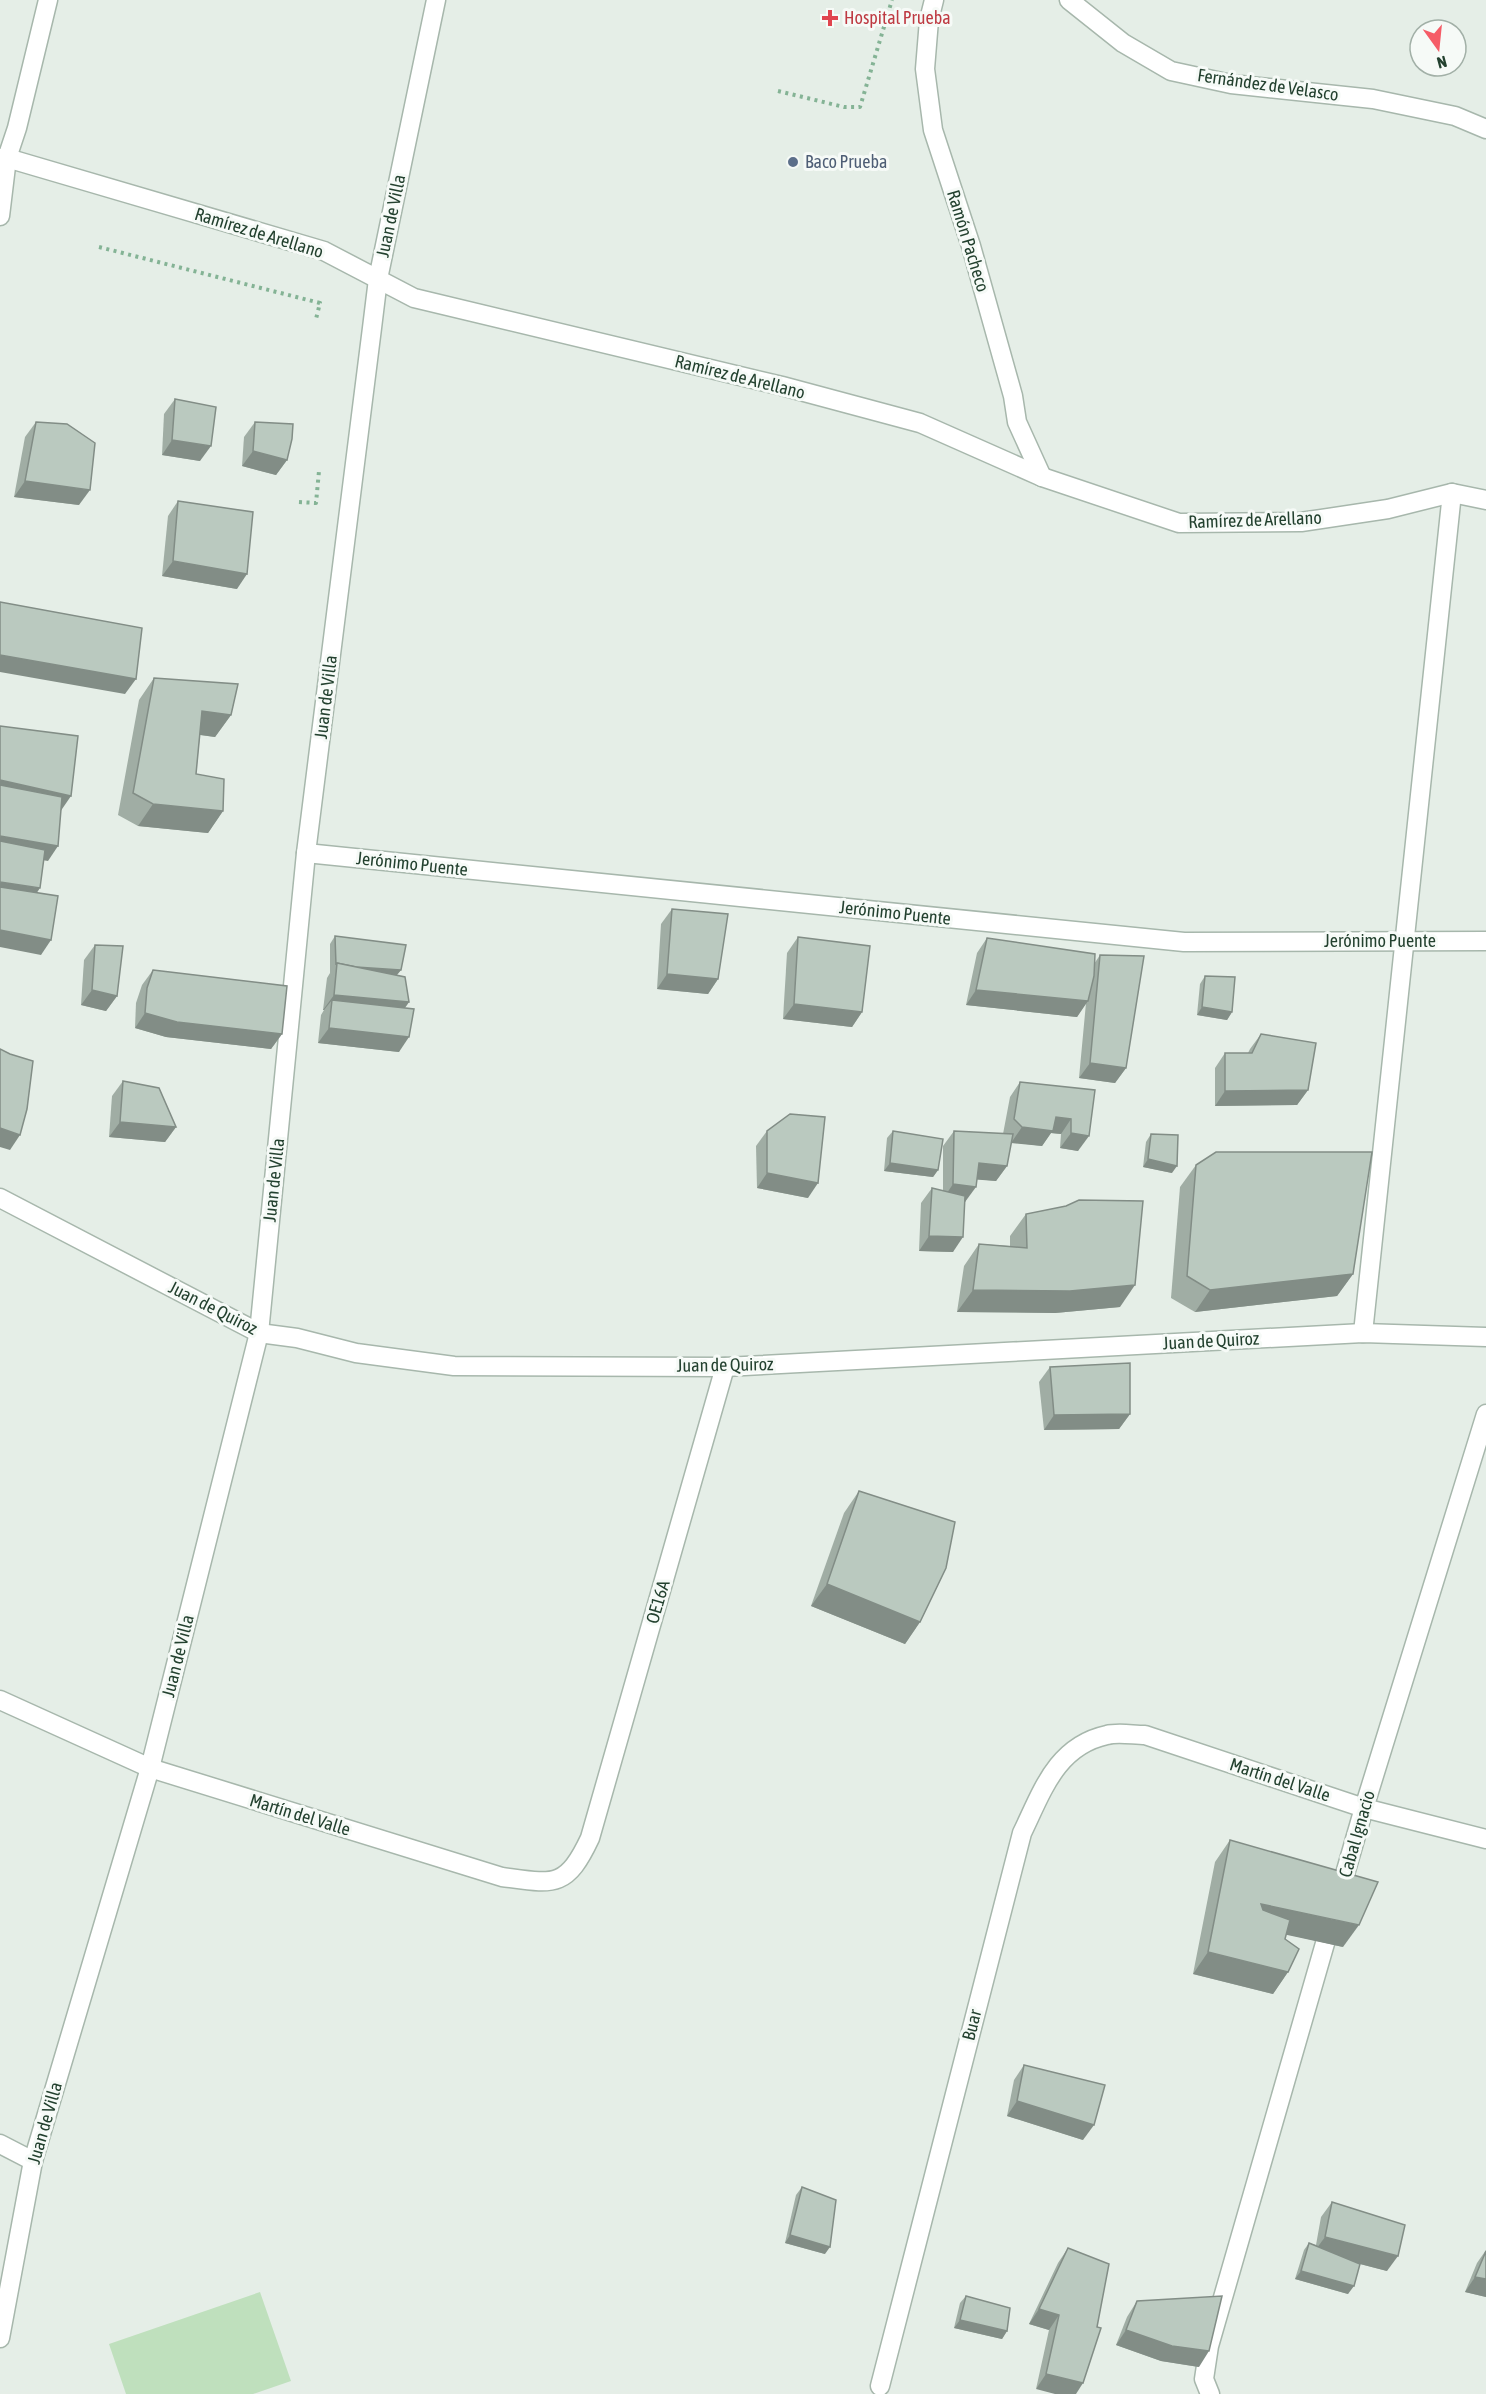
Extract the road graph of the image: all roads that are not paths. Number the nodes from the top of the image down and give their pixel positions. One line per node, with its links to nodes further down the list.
1 (48, 0): 6 (street)
2 (436, 0): 8 (street, Juan de Villa)
3 (934, 0): 9 (street, Ramón Pacheco)
4 (1069, 0): 5 (street, Fernández de Velasco)
5 (1486, 129)
6 (4, 158): 7 (street); 8 (street, Ramírez de Arellano)
7 (0, 216)
8 (378, 279): 9 (street, Ramírez de Arellano); 12 (street, Juan de Villa)
9 (1042, 477): 10 (street, Ramírez de Arellano)
10 (1452, 493): 11 (street, Ramírez de Arellano); 13 (street)
11 (1486, 500)
12 (306, 853): 13 (street, Jerónimo Puente); 16 (street, Juan de Villa)
13 (1407, 940): 14 (street, Jerónimo Puente); 17 (street)
14 (1486, 941)
15 (0, 1198): 16 (street, Juan de Quiroz)
16 (260, 1333): 19 (street, Juan de Quiroz); 23 (street, Juan de Villa)
17 (1363, 1333): 18 (street, Juan de Quiroz); 19 (street, Juan de Quiroz)
18 (1486, 1338)
19 (725, 1366): 25 (street, OE16A)
20 (1486, 1414): 24 (street, Cabal Ignacio)
21 (0, 1700): 23 (street, Martín del Valle)
22 (1145, 1735): 24 (street, Martín del Valle); 30 (street, Buar)
23 (150, 1768): 25 (street, Martín del Valle); 28 (street, Juan de Villa)
24 (1364, 1808): 26 (street, Martín del Valle); 31 (street, Cabal Ignacio)
25 (590, 1838)
26 (1486, 1839)
27 (0, 2144): 28 (street)
28 (33, 2161): 29 (street, Juan de Villa)
29 (0, 2338)
30 (880, 2386)
31 (1210, 2394)

